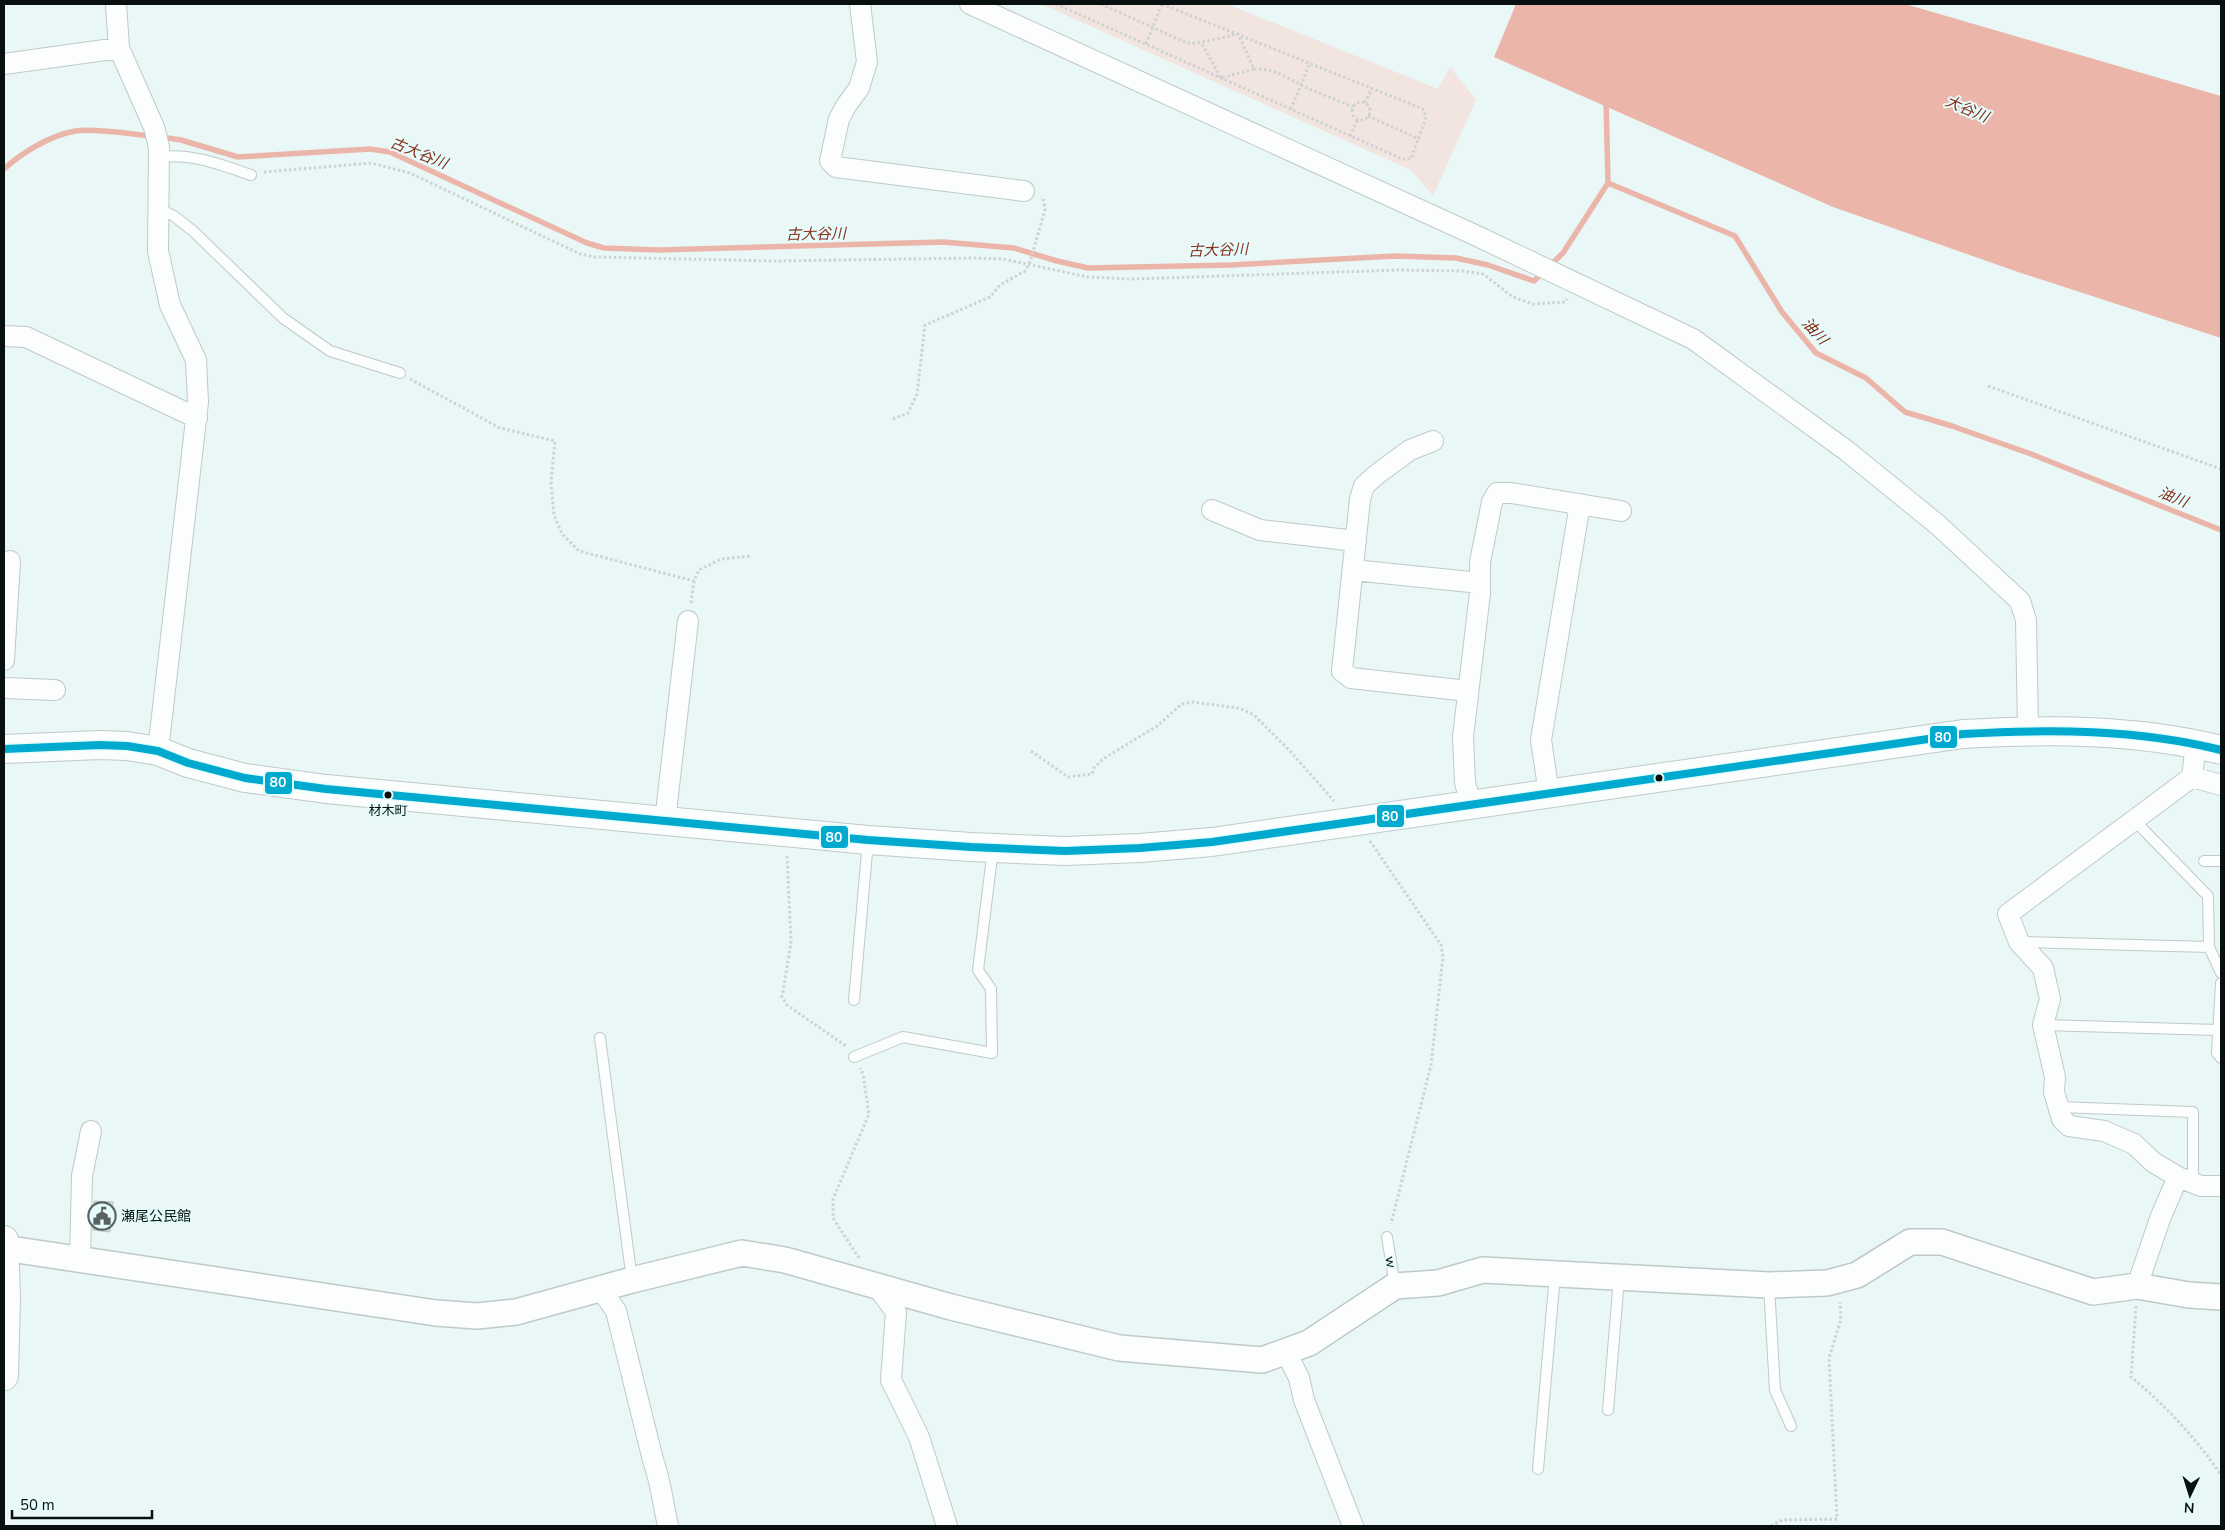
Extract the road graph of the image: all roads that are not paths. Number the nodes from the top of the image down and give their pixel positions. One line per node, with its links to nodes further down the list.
1 (116, 4): 4 (street)
2 (860, 4): 8 (street)
3 (970, 4): 26 (street)
4 (119, 48): 5 (street); 6 (street)
5 (4, 64)
6 (159, 152): 7 (lane); 9 (street)
7 (251, 175)
8 (1024, 191)
9 (157, 208): 11 (lane); 12 (street)
10 (4, 336): 12 (street)
11 (400, 373)
12 (196, 418): 29 (street)
13 (1433, 441): 17 (street)
14 (1580, 504): 16 (street); 20 (street); 32 (street)
15 (1212, 510): 17 (street)
16 (1621, 511)
17 (1356, 541): 19 (street)
18 (10, 561): 22 (street)
19 (1353, 570): 20 (street); 25 (street)
20 (1480, 583): 25 (street)
21 (688, 621): 35 (street)
22 (4, 660)
23 (4, 688): 24 (street)
24 (55, 690)
25 (1468, 691): 33 (street)
26 (2028, 730): 27 (main road); 32 (main road)
27 (2209, 747): 30 (street)
28 (4, 749): 29 (main road)
29 (158, 751): 35 (main road)
30 (2192, 777): 31 (street); 34 (street)
31 (2221, 785)
32 (1549, 794): 33 (main road)
33 (1471, 806): 37 (main road)
34 (2134, 820): 40 (street); 41 (lane)
35 (665, 822): 36 (main road)
36 (868, 840): 37 (main road); 44 (lane)
37 (993, 848): 48 (lane)
38 (2204, 861): 39 (lane)
39 (2221, 861)
40 (2019, 942): 41 (lane); 45 (street)
41 (2209, 947): 42 (lane)
42 (2221, 973)
43 (2221, 983): 46 (lane)
44 (854, 1000)
45 (2043, 1025): 46 (lane); 50 (street)
46 (2218, 1030): 49 (lane)
47 (600, 1038): 60 (lane)
48 (854, 1057)
49 (2221, 1058)
50 (2058, 1107): 52 (street); 52 (lane)
51 (91, 1131): 57 (street)
52 (2185, 1180): 53 (street); 64 (street)
53 (2221, 1186)
54 (1387, 1237): 63 (lane, w)
55 (4, 1240): 56 (main road)
56 (4, 1248): 57 (street); 66 (main road)
57 (80, 1259): 65 (street)
58 (1554, 1274): 59 (street); 63 (street); 72 (lane)
59 (1619, 1277): 62 (street); 70 (lane)
60 (632, 1280): 61 (street); 65 (street)
61 (876, 1285): 68 (street); 74 (street)
62 (1769, 1285): 64 (street); 71 (lane)
63 (1395, 1286): 68 (street)
64 (2137, 1286): 67 (street)
65 (600, 1288): 73 (street)
66 (5, 1296): 69 (main road)
67 (2221, 1297)
68 (1286, 1352): 75 (street)
69 (4, 1376)
70 (1608, 1410)
71 (1791, 1426)
72 (1538, 1469)
73 (668, 1526)
74 (947, 1526)
75 (1353, 1526)

